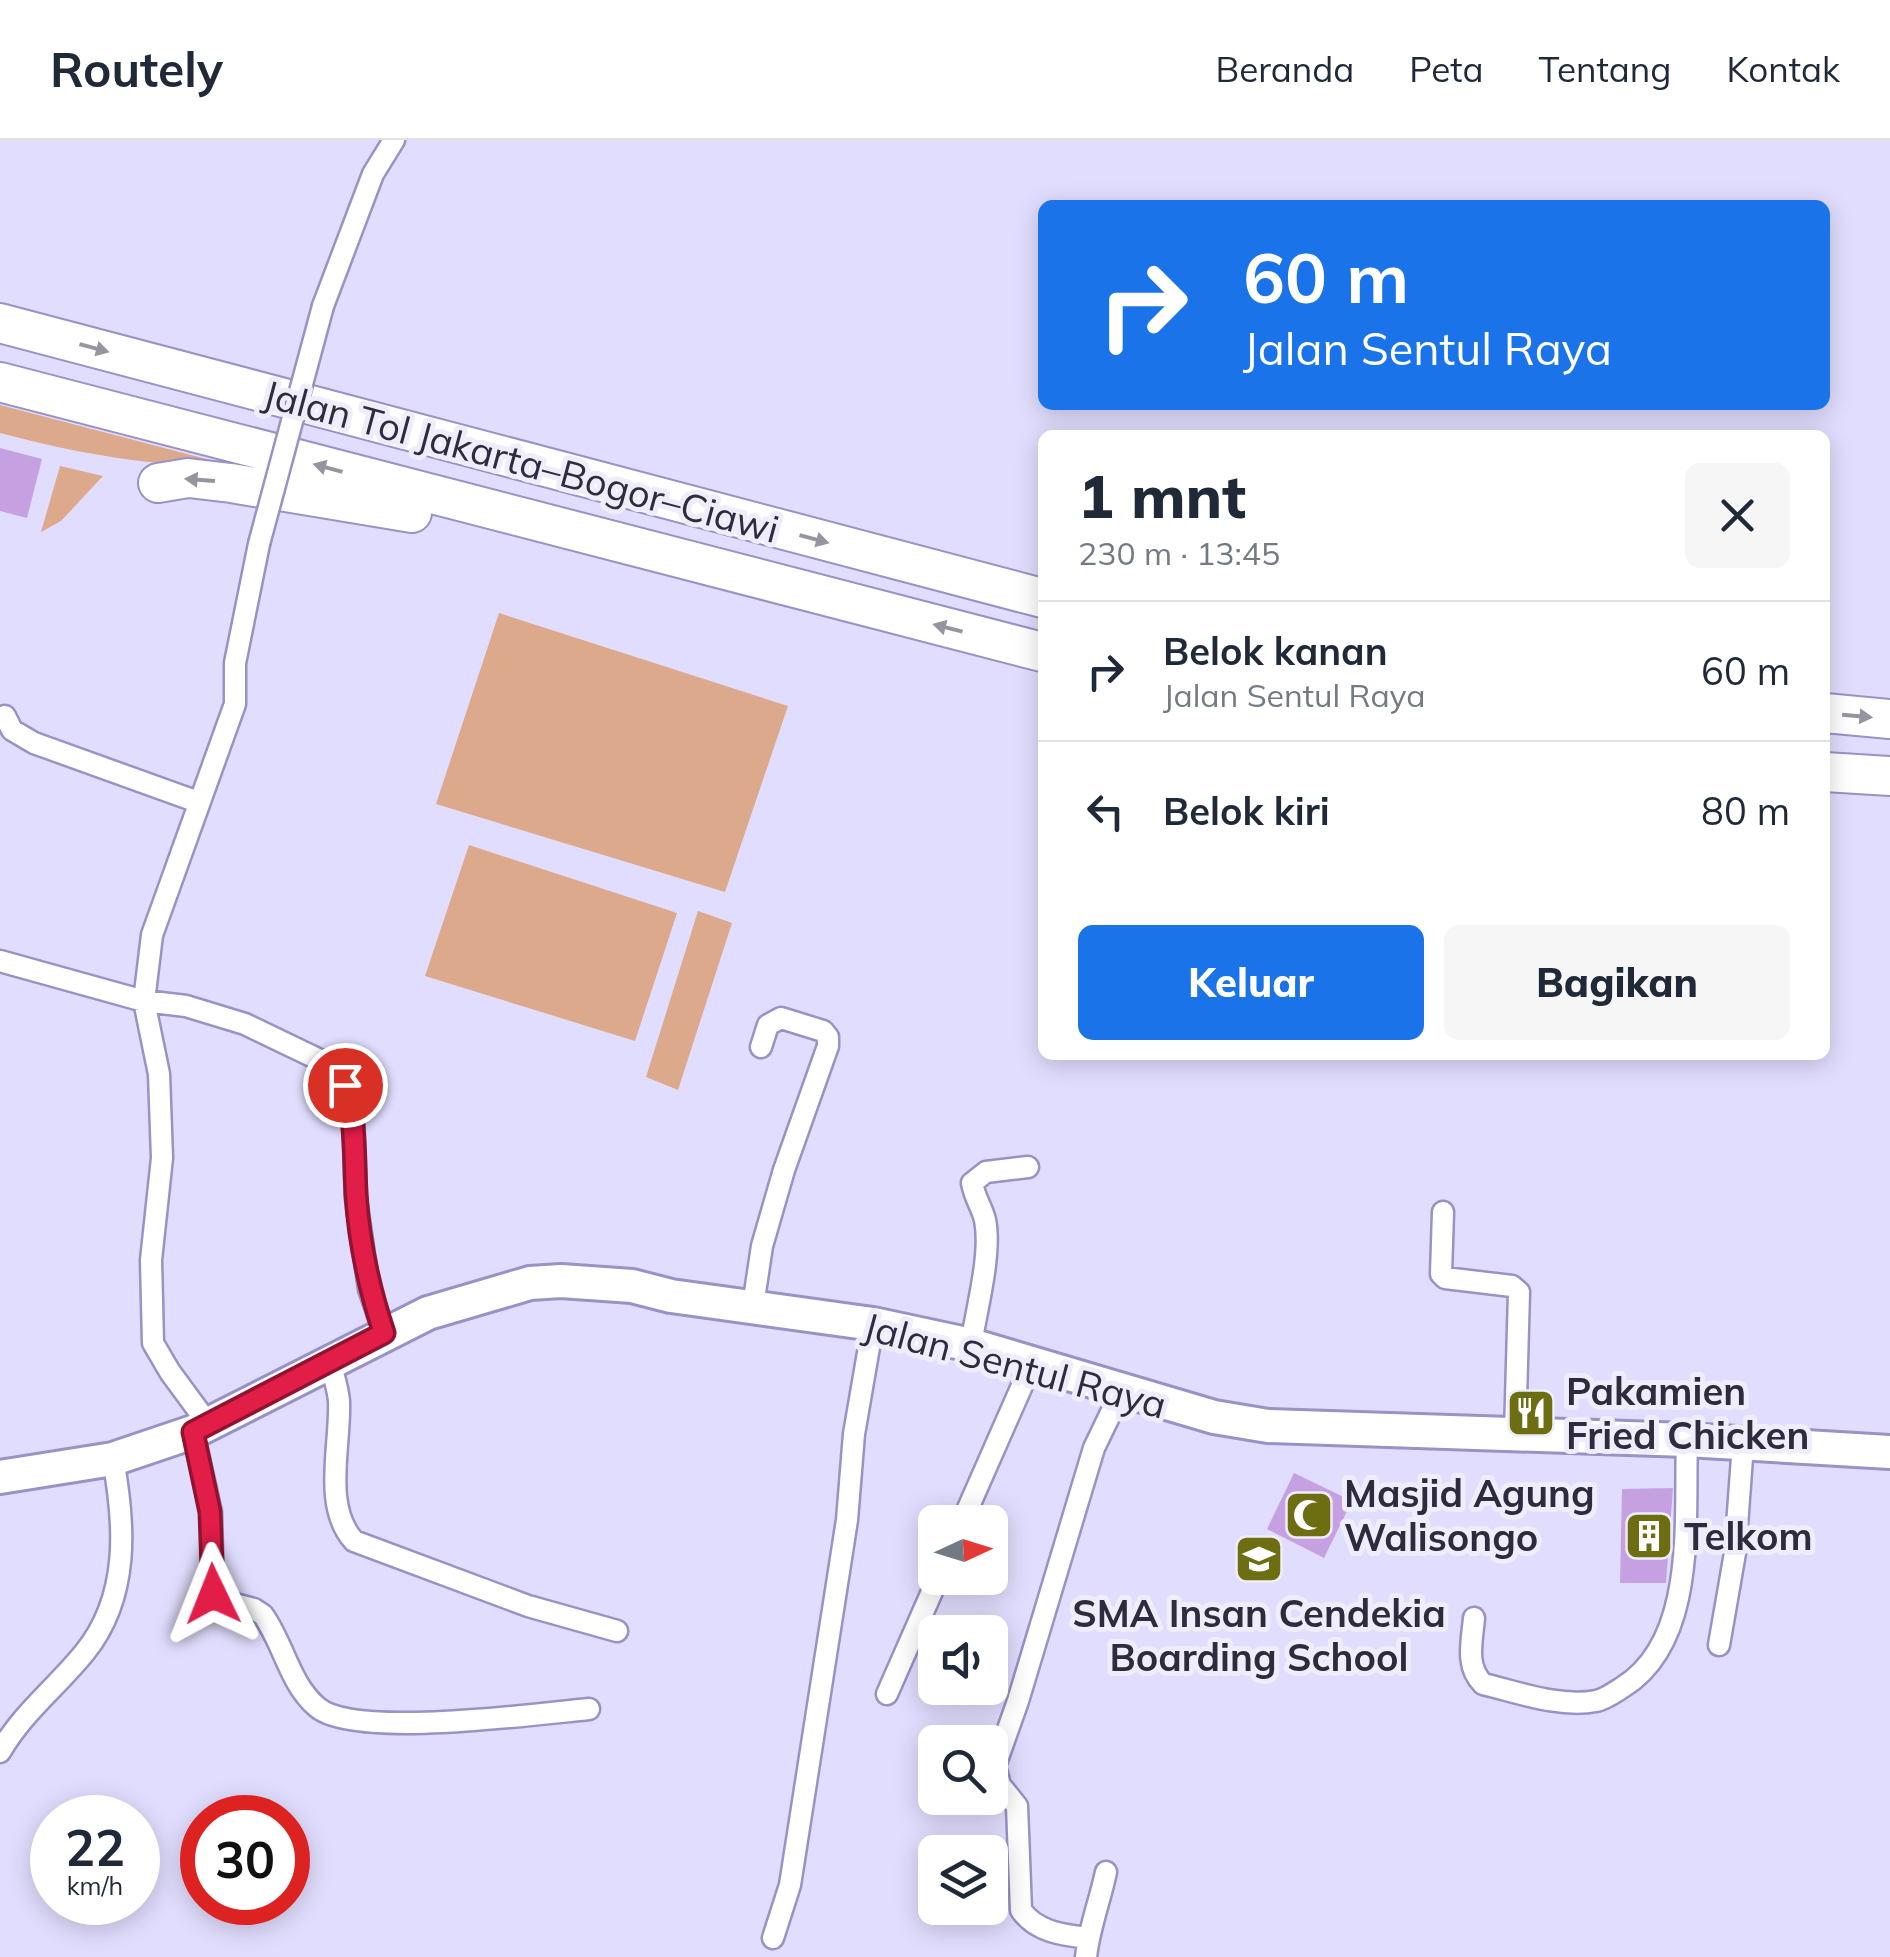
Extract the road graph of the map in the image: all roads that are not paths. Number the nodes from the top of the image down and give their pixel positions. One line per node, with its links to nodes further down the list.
1 (394, 140): 13 (street, bridge)
2 (0, 323): 6 (highway, Jalan Tol Jakarta–Bogor–Ciawi, one-way to 6)
3 (0, 382): 5 (highway, Jalan Tol Jakarta–Bogor–Ciawi, one-way to 3)
4 (158, 483): 5 (highway, one-way to 4)
5 (642, 550): 7 (highway, Jalan Tol Jakarta–Bogor–Ciawi, one-way to 5)
6 (1038, 597)
7 (1038, 651)
8 (1830, 713): 10 (highway, one-way to 10)
9 (5, 716): 13 (street)
10 (1890, 719)
11 (1830, 772): 12 (highway)
12 (1890, 776)
13 (198, 802): 15 (street)
14 (0, 961): 15 (street)
15 (144, 1000): 21 (street); 26 (street)
16 (761, 1046): 19 (street)
17 (1028, 1166): 22 (street)
18 (1443, 1212): 27 (street)
19 (753, 1306): 20 (main road, Jalan Sentul Raya); 21 (main road, Jalan Sentul Raya)
20 (873, 1324): 22 (main road, Jalan Sentul Raya); 42 (street)
21 (384, 1333): 23 (main road, Jalan Sentul Raya)
22 (971, 1345): 24 (main road, Jalan Sentul Raya)
23 (330, 1362): 26 (main road, Jalan Sentul Raya); 36 (street)
24 (1032, 1363): 25 (main road, Jalan Sentul Raya); 33 (street)
25 (1122, 1390): 27 (main road, Jalan Sentul Raya); 43 (street)
26 (201, 1429): 31 (main road, Jalan Sentul Raya); 39 (street)
27 (1515, 1434): 28 (main road, Jalan Sentul Raya)
28 (1688, 1440): 29 (main road, Jalan Sentul Raya); 35 (street)
29 (1743, 1444): 30 (main road, Jalan Sentul Raya); 37 (street)
30 (1890, 1452)
31 (112, 1458): 32 (main road, Jalan Sentul Raya); 40 (street)
32 (0, 1477)
33 (969, 1505)
34 (931, 1595): 38 (street)
35 (1474, 1618)
36 (618, 1631)
37 (1719, 1645)
38 (887, 1694)
39 (589, 1709)
40 (0, 1752)
41 (1106, 1872): 43 (street)
42 (773, 1938)
43 (1087, 1947)

